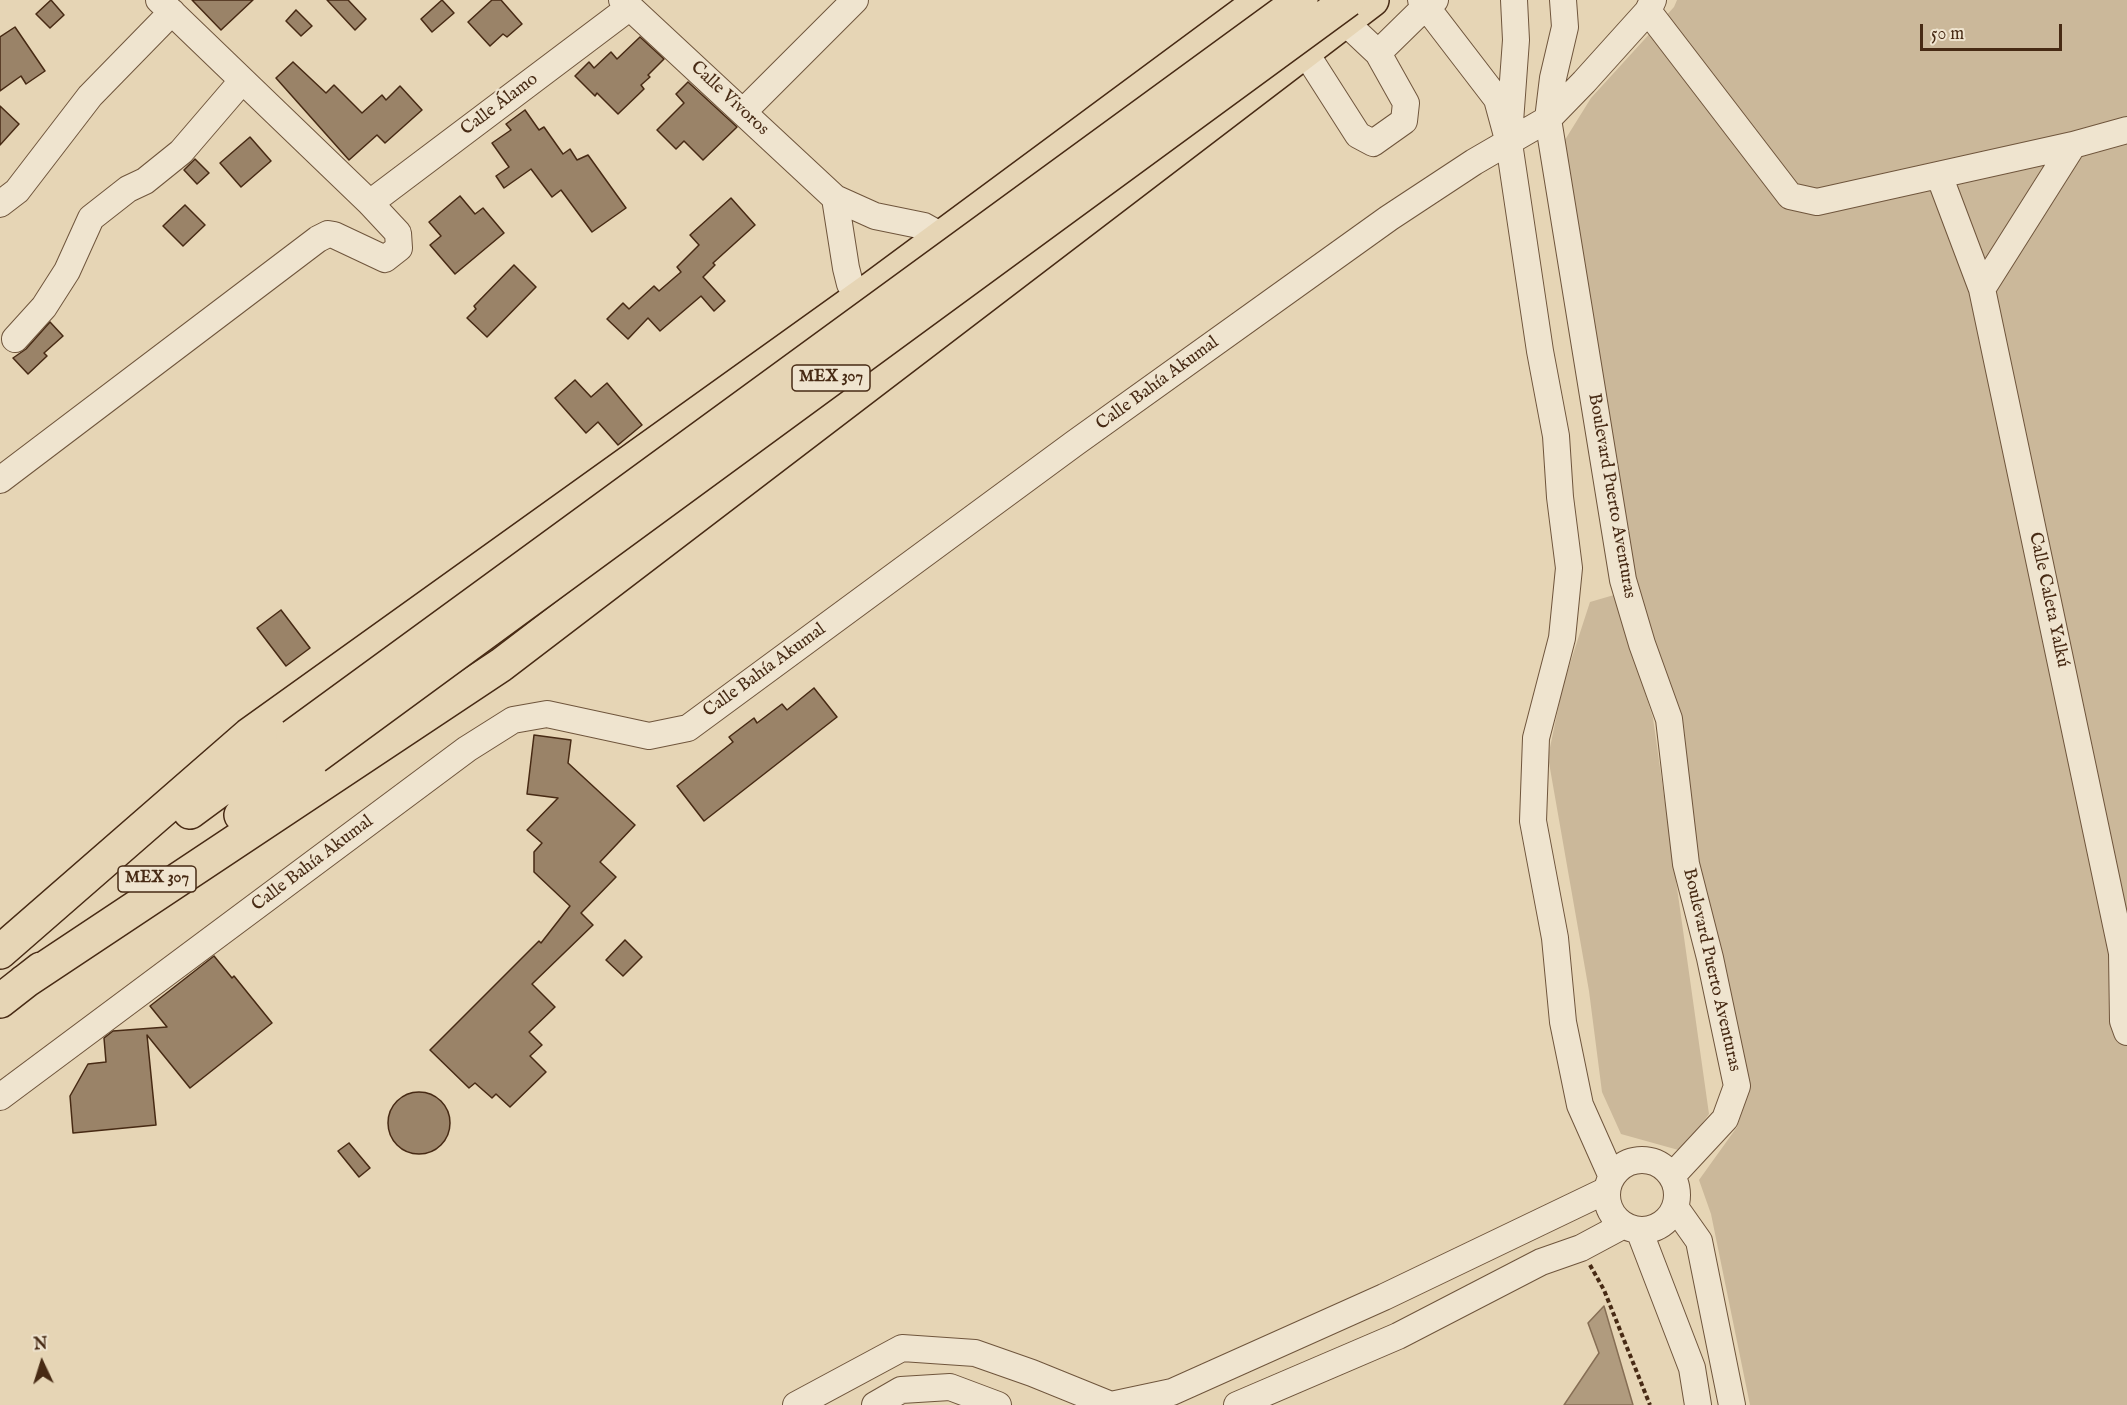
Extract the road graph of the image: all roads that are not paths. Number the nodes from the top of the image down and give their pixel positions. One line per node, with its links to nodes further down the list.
1 (855, 0): 15 (street)
2 (1262, 0): 24 (highway)
3 (1301, 0): 31 (highway, MEX 307, bridge)
4 (1372, 0): 11 (highway)
5 (1514, 0): 18 (street)
6 (1563, 0): 16 (street, Boulevard Puerto Aventuras)
7 (1427, 2): 13 (street); 18 (street)
8 (626, 4): 15 (street, Calle Vivoros); 22 (street, Calle Álamo)
9 (1650, 5): 16 (street, Calle Bahía Akumal); 20 (street)
10 (165, 6): 14 (street); 23 (street)
11 (1346, 11): 12 (highway); 13 (street); 31 (highway, MEX 307, bridge)
12 (1305, 52): 13 (street); 27 (highway)
13 (1378, 53)
14 (243, 81): 22 (street); 28 (street)
15 (744, 111): 21 (street, Calle Vivoros)
16 (1548, 118): 18 (street, Calle Bahía Akumal); 37 (street, Boulevard Puerto Aventuras)
17 (2127, 130): 19 (street)
18 (1509, 143): 36 (street, Calle Bahía Akumal); 38 (street)
19 (2073, 146): 20 (street); 25 (street)
20 (1939, 175): 25 (street, Calle Caleta Yalkú)
21 (835, 198): 24 (street, Calle Vivoros); 26 (street)
22 (370, 203): 30 (street)
23 (0, 204)
24 (942, 236): 26 (highway); 27 (street)
25 (1982, 289): 33 (street, Calle Caleta Yalkú)
26 (860, 297): 29 (street); 32 (highway)
27 (979, 302): 29 (highway)
28 (15, 339)
29 (922, 344): 34 (highway)
30 (0, 480)
31 (304, 747): 32 (highway, MEX 307); 34 (highway, MEX 307)
32 (0, 953)
33 (2124, 954): 35 (street, Calle Caleta Yalkú)
34 (12, 992)
35 (2127, 1032)
36 (0, 1097)
37 (1672, 1176): 38 (street); 39 (street)
38 (1610, 1183): 40 (street); 41 (street)
39 (1675, 1207): 40 (street); 48 (street)
40 (1631, 1228): 42 (street); 47 (street)
41 (1305, 1333): 42 (street); 43 (street)
42 (1323, 1368): 46 (street)
43 (796, 1405)
44 (875, 1405): 45 (street)
45 (998, 1405)
46 (1237, 1405)
47 (1698, 1405)
48 (1732, 1405)

